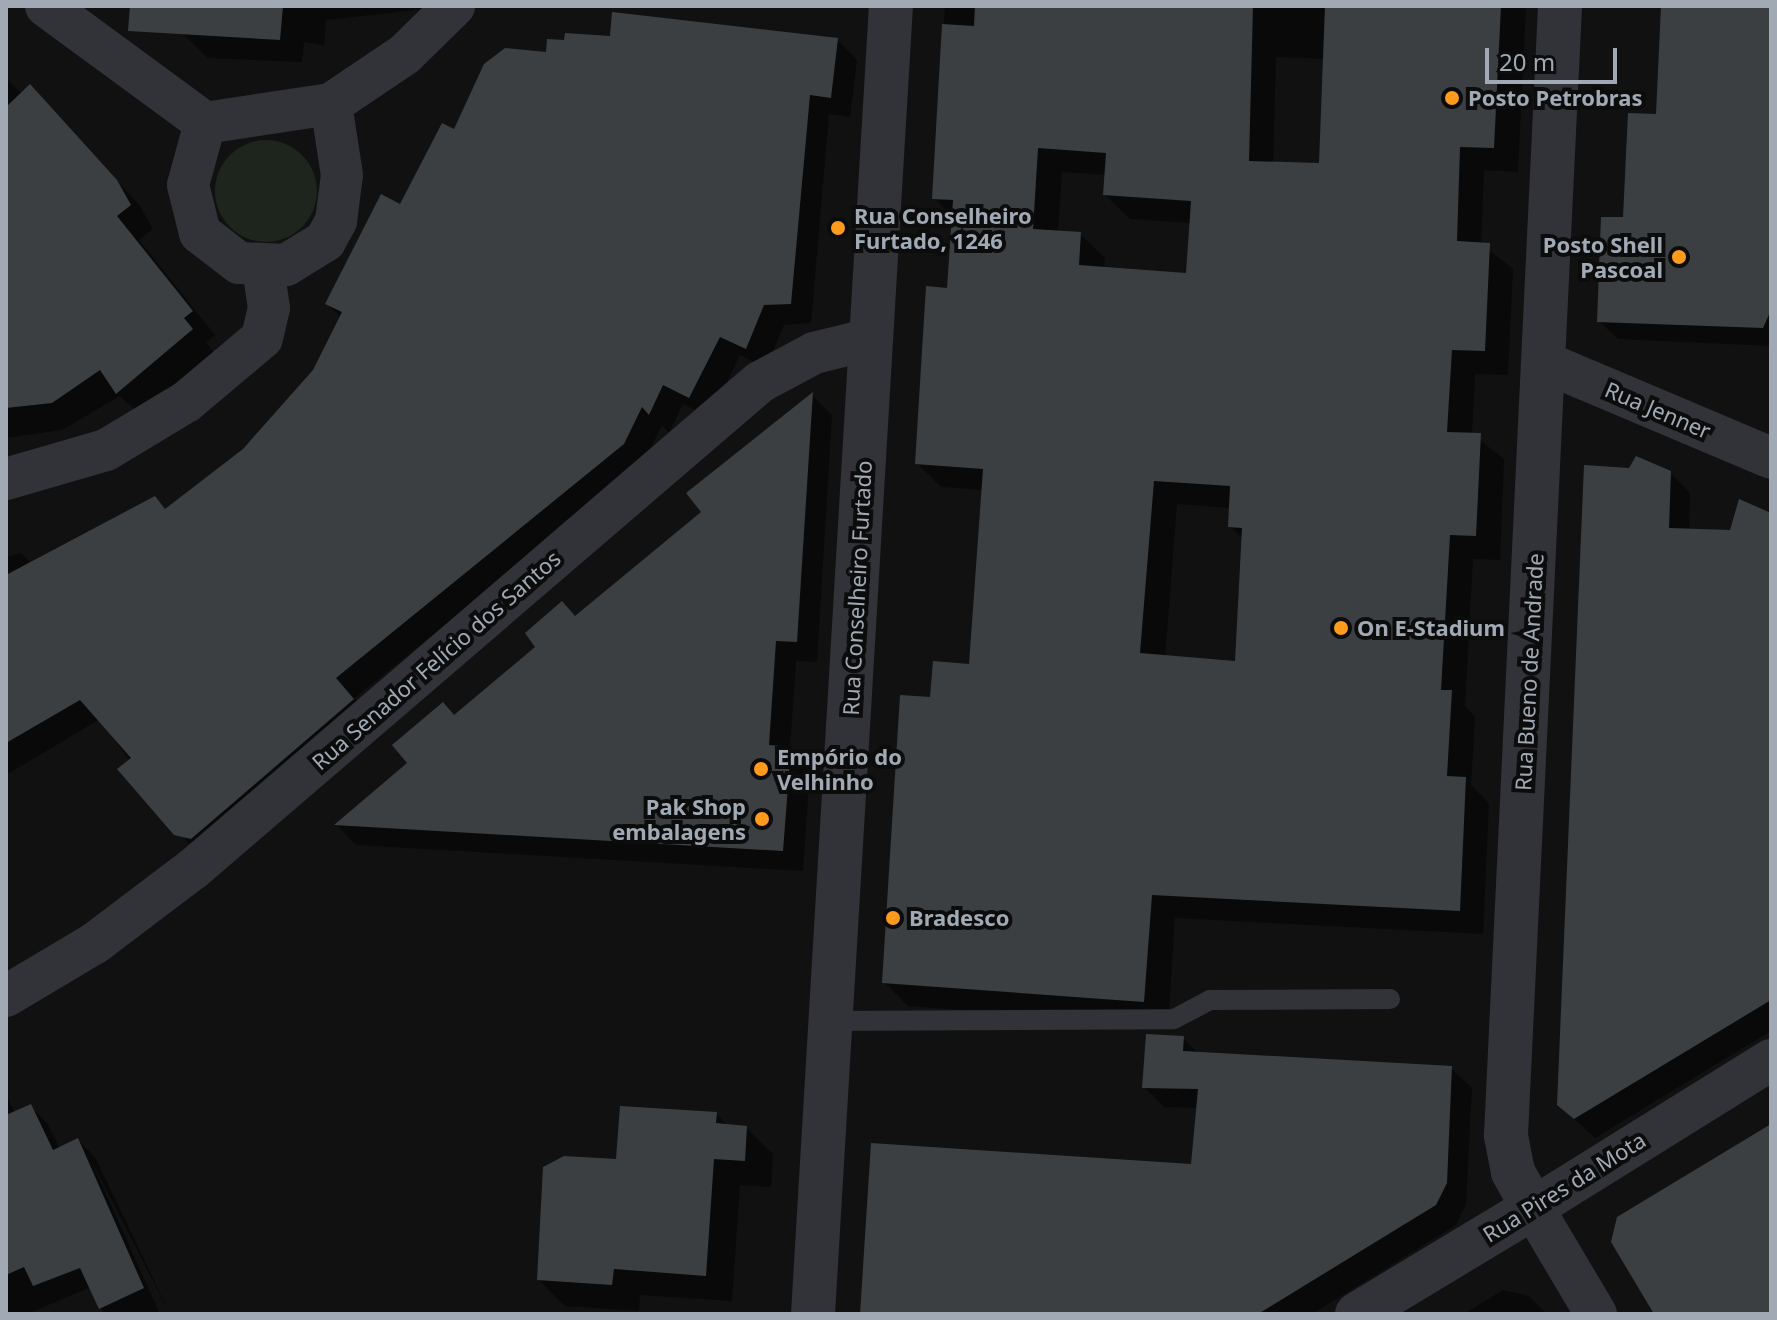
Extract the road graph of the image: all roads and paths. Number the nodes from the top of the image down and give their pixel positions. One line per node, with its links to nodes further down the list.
1 (46, 6): 6 (street)
2 (454, 6): 5 (street)
3 (891, 6): 8 (street, Rua Conselheiro Furtado)
4 (1560, 6): 9 (street, Rua Bueno de Andrade)
5 (331, 104): 6 (street); 7 (street)
6 (205, 123): 7 (street)
7 (263, 268): 11 (street)
8 (871, 339): 12 (street, Rua Senador Felício dos Santos); 14 (street, Rua Conselheiro Furtado)
9 (1544, 362): 10 (street, Rua Jenner); 16 (street, Rua Bueno de Andrade)
10 (1771, 458)
11 (6, 479)
12 (6, 996)
13 (1390, 999): 14 (lane)
14 (831, 1021): 17 (street, Rua Conselheiro Furtado)
15 (1771, 1060): 16 (street, Rua Pires da Mota)
16 (1533, 1208): 18 (street, Rua Pires da Mota); 19 (street, Rua Bueno de Andrade)
17 (813, 1314)
18 (1357, 1314)
19 (1596, 1314)

